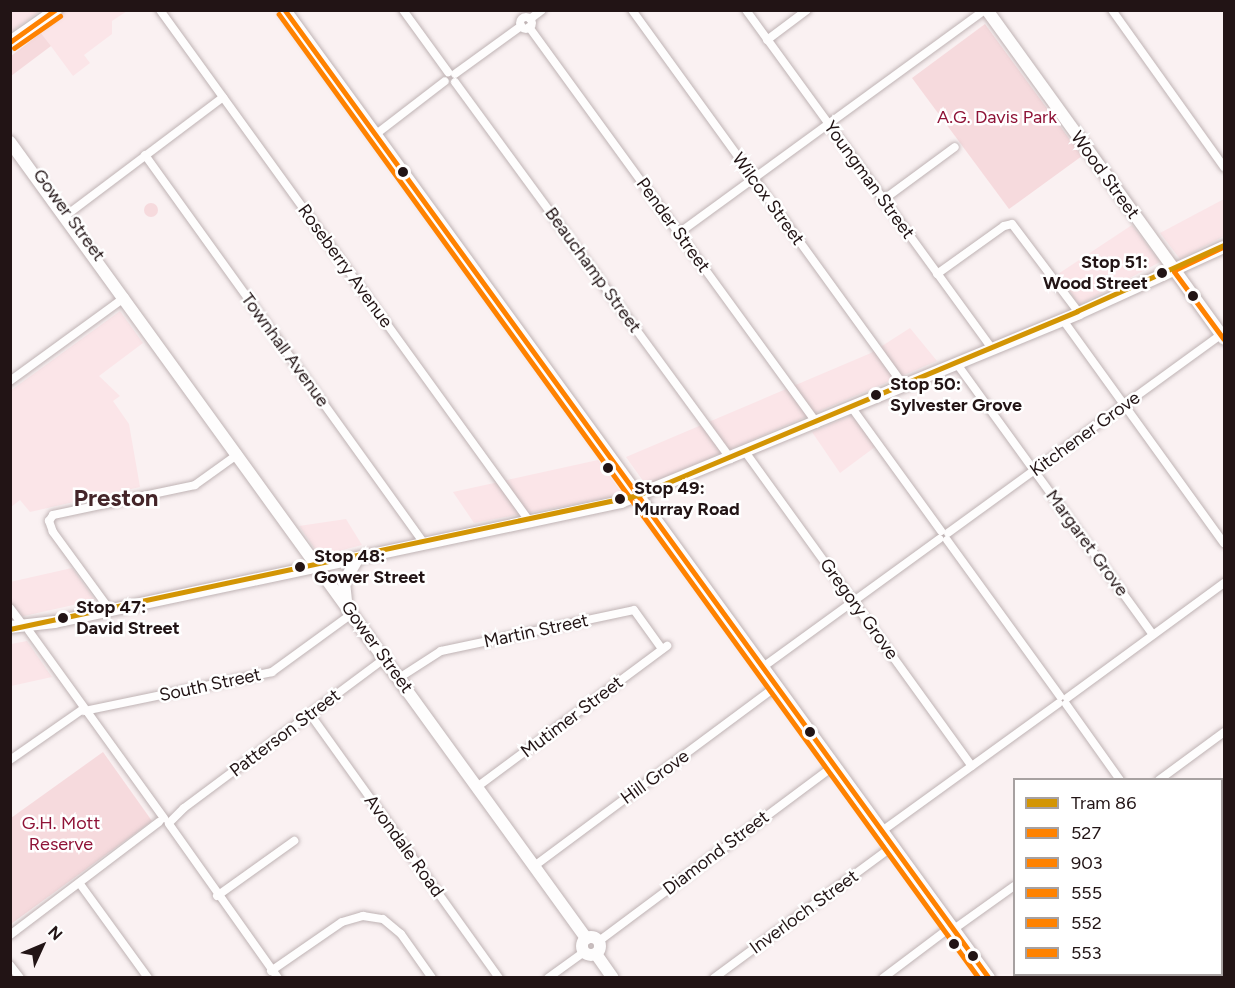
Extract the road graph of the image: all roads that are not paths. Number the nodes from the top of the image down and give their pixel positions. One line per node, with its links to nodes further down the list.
1 (45, 10): 13 (main road)
2 (56, 10): 13 (main road)
3 (160, 10): 16 (street, Roseberry Avenue)
4 (285, 10): 19 (main road)
5 (403, 10): 15 (street, Beauchamp Street)
6 (542, 10): 12 (street)
7 (632, 10): 24 (street, Wilcox Street)
8 (746, 10): 14 (street, Youngman Street)
9 (807, 10): 14 (street)
10 (986, 10): 17 (street); 29 (main road, Wood Street)
11 (1112, 10): 23 (street)
12 (524, 20): 15 (street); 27 (street, Pender Street)
13 (10, 40)
14 (767, 40): 17 (street, Youngman Street)
15 (451, 77): 19 (street); 44 (street, Beauchamp Street)
16 (222, 97): 22 (street); 47 (street, Roseberry Avenue)
17 (829, 125): 24 (street); 25 (street, Youngman Street)
18 (10, 134): 26 (main road, Gower Street)
19 (375, 135): 46 (main road)
20 (10, 142): 26 (main road, Gower Street)
21 (955, 147): 25 (street)
22 (145, 156): 26 (street); 50 (street, Townhall Avenue)
23 (1224, 167)
24 (754, 179): 27 (street); 38 (street, Wilcox Street)
25 (883, 200): 30 (street, Youngman Street)
26 (66, 215): 31 (main road, Gower Street)
27 (679, 233): 41 (street, Pender Street)
28 (1224, 247): 29 (main road)
29 (1174, 271): 32 (main road); 34 (main road, Wood Street)
30 (937, 274): 32 (street); 35 (street, Youngman Street)
31 (125, 297): 37 (street); 43 (main road, Gower Street)
32 (1078, 313): 33 (main road)
33 (1063, 320): 35 (main road); 39 (street)
34 (1223, 337): 39 (street, Kitchener Grove)
35 (992, 349): 36 (main road)
36 (957, 364): 38 (main road); 45 (street, Margaret Grove)
37 (10, 381)
38 (904, 386): 40 (main road)
39 (1125, 405): 45 (street, Kitchener Grove); 49 (street)
40 (852, 408): 41 (main road); 48 (street)
41 (817, 423): 42 (main road)
42 (746, 453): 44 (main road); 54 (street, Gregory Grove)
43 (238, 454): 52 (main road, Gower Street); 56 (street)
44 (731, 459): 46 (main road)
45 (1035, 471): 48 (street, Kitchener Grove); 60 (street, Margaret Grove)
46 (639, 497): 47 (main road); 63 (main road)
47 (530, 522): 50 (main road)
48 (944, 536): 54 (street, Kitchener Grove); 66 (street)
49 (1224, 543)
50 (425, 544): 51 (main road)
51 (358, 558): 52 (main road); 57 (main road)
52 (319, 566): 56 (main road); 57 (main road, Gower Street)
53 (1224, 583): 60 (street)
54 (853, 602): 63 (street, Kitchener Grove); 72 (street, Gregory Grove)
55 (10, 608): 58 (street)
56 (110, 610): 58 (main road)
57 (351, 610): 62 (main road, Gower Street); 67 (street, South Street)
58 (25, 627): 59 (main road); 67 (street)
59 (10, 635)
60 (1153, 635): 66 (street)
61 (664, 648): 64 (street, Martin Street); 75 (street, Mutimer Street)
62 (385, 658): 64 (main road, Gower Street); 68 (street, Patterson Street)
63 (763, 667): 65 (main road)
64 (399, 678): 75 (main road, Gower Street)
65 (777, 686): 71 (main road); 80 (street, Hill Grove)
66 (1063, 700): 72 (street); 73 (street)
67 (84, 710): 70 (street, South Street); 76 (street)
68 (310, 714): 76 (street, Patterson Street); 94 (street, Avondale Road)
69 (1224, 732): 74 (street)
70 (10, 760)
71 (835, 765): 77 (main road); 86 (street, Diamond Street)
72 (972, 766): 77 (street)
73 (1119, 778)
74 (1162, 778)
75 (477, 787): 80 (main road, Gower Street)
76 (164, 822): 81 (street, Patterson Street); 83 (street)
77 (882, 831): 79 (main road)
78 (294, 841): 83 (street)
79 (893, 846): 84 (main road); 97 (street, Inverloch Street)
80 (533, 867): 86 (main road, Gower Street)
81 (81, 884): 85 (street, Patterson Street); 91 (street)
82 (1013, 887): 84 (street)
83 (217, 896): 89 (street)
84 (953, 928): 98 (street); 99 (main road)
85 (10, 935)
86 (592, 939): 87 (main road)
87 (590, 953): 95 (street); 96 (main road)
88 (10, 965): 90 (street)
89 (273, 972): 92 (street); 93 (street)
90 (20, 978)
91 (148, 978)
92 (278, 978)
93 (432, 978)
94 (499, 978)
95 (548, 978)
96 (613, 978)
97 (714, 978)
98 (883, 978)
99 (989, 978)

